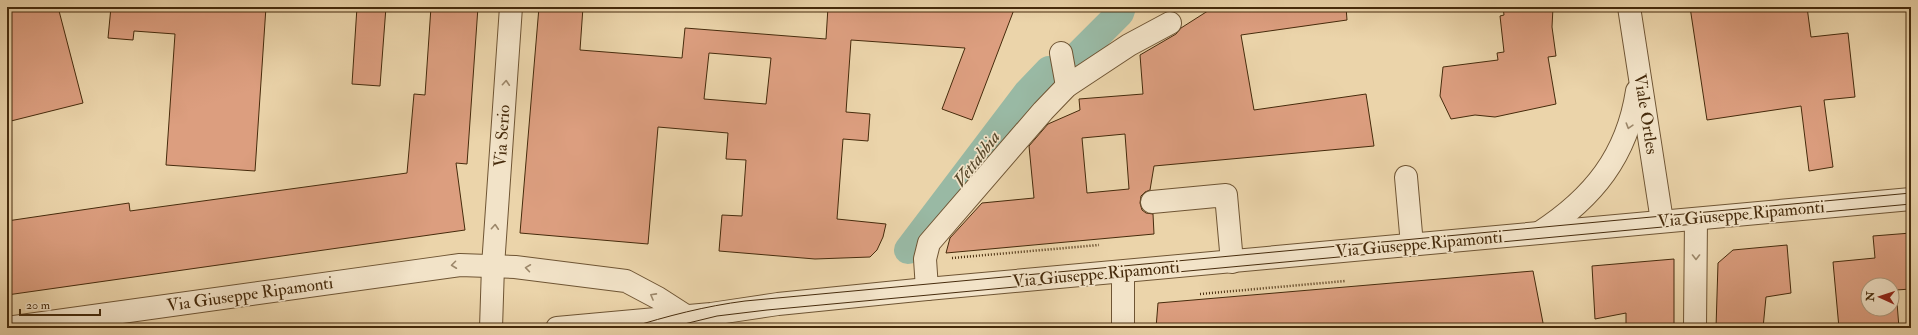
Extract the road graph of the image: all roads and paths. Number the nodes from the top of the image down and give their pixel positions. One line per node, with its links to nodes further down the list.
1 (511, 7): 17 (street, Via Serio, one-way to 1)
2 (1629, 7): 5 (street, Viale Ortles)
3 (1170, 23): 6 (street)
4 (1061, 53): 6 (street)
5 (1640, 74): 11 (street, Viale Ortles); 12 (street, one-way to 12)
6 (1066, 86): 20 (street)
7 (1406, 177): 14 (street)
8 (1911, 199): 10 (street, Via Giuseppe Ripamonti)
9 (1152, 202): 16 (street)
10 (1696, 218): 11 (street, Via Giuseppe Ripamonti); 27 (street, one-way to 27)
11 (1662, 221): 12 (street, Via Giuseppe Ripamonti)
12 (1539, 233): 14 (street, Via Giuseppe Ripamonti)
13 (1099, 244): 15 (path)
14 (1412, 245): 16 (street, Via Giuseppe Ripamonti)
15 (952, 258)
16 (1232, 262): 18 (street, Via Giuseppe Ripamonti)
17 (493, 266): 22 (street, Via Giuseppe Ripamonti, one-way to 17); 23 (street, Via Giuseppe Ripamonti, one-way to 23); 24 (street)
18 (1122, 272): 20 (street, Via Giuseppe Ripamonti); 26 (street)
19 (1345, 281): 21 (path)
20 (927, 289): 22 (street, Via Giuseppe Ripamonti)
21 (1200, 294)
22 (679, 322): 25 (street, Via Giuseppe Ripamonti)
23 (7, 328)
24 (491, 328)
25 (558, 328)
26 (1123, 328)
27 (1695, 328)

